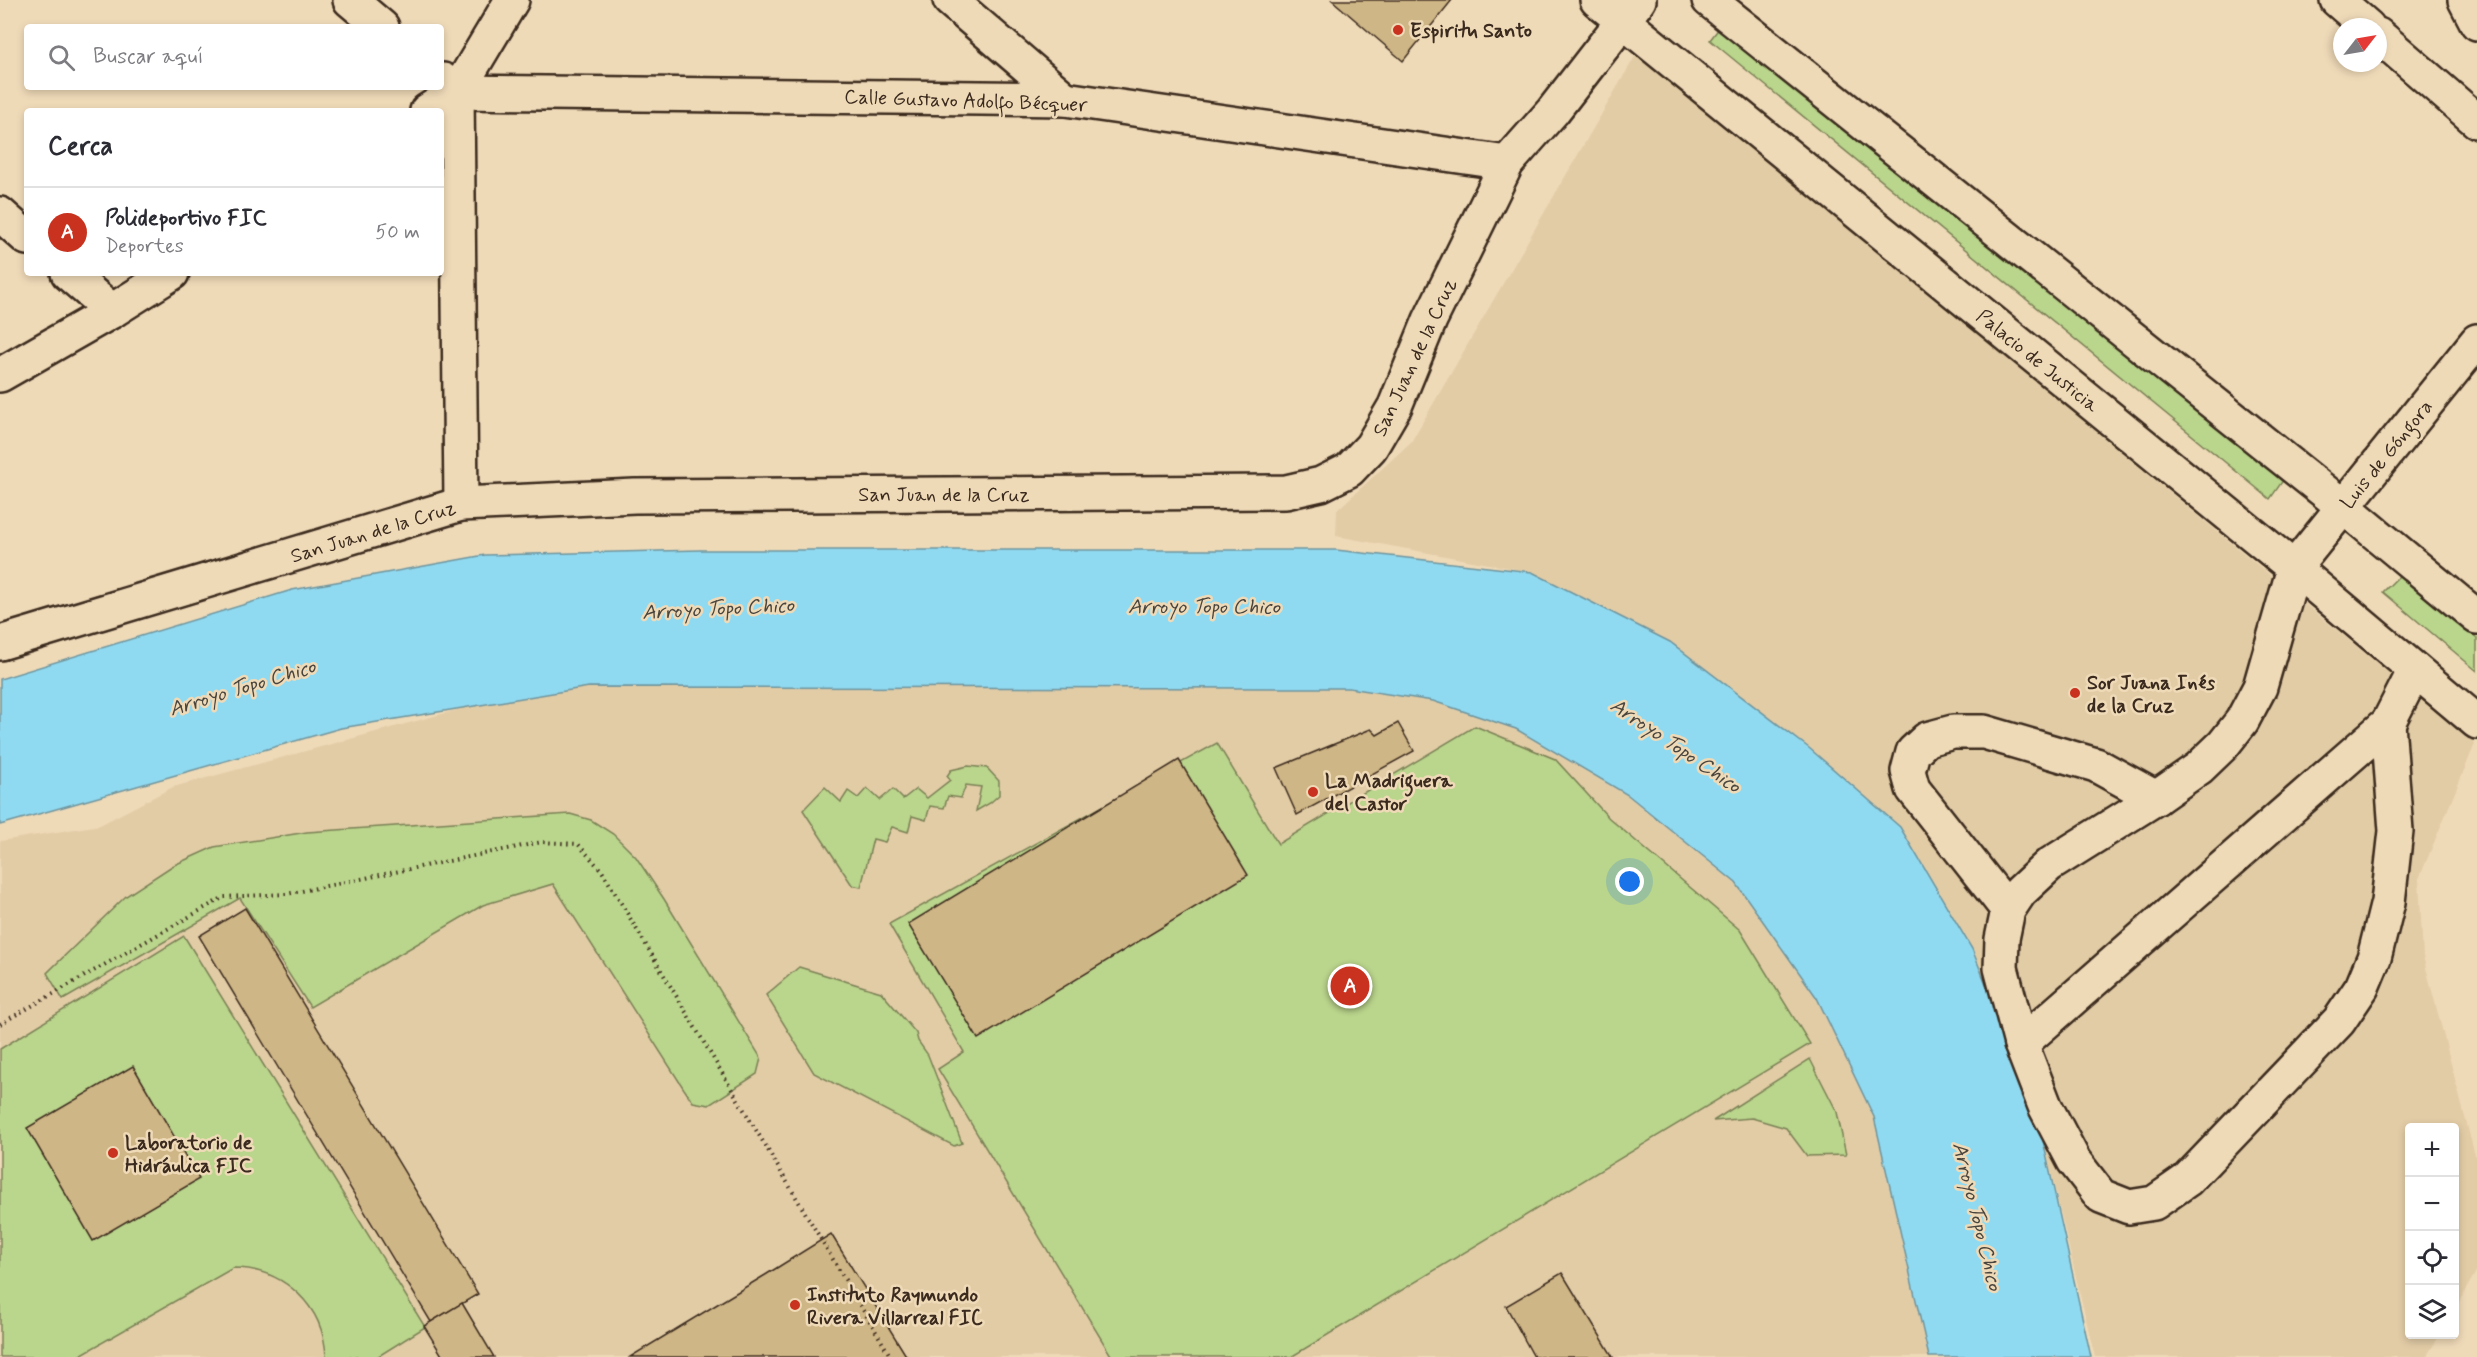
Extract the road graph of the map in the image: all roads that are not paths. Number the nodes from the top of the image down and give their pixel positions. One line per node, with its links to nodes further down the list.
1 (350, 0): 11 (street)
2 (512, 0): 13 (street)
3 (950, 0): 14 (street)
4 (1597, 0): 8 (street, Palacio de Justicia)
5 (1709, 0): 26 (street)
6 (2337, 0): 9 (street)
7 (2465, 0): 10 (street)
8 (1630, 10): 17 (street, San Juan de la Cruz); 27 (street, Palacio de Justicia)
9 (2358, 18)
10 (2477, 23)
11 (378, 24)
12 (2387, 43): 16 (street)
13 (449, 85): 14 (street, Calle Gustavo Adolfo Bécquer); 15 (street); 25 (street)
14 (1065, 99): 17 (street, Calle Gustavo Adolfo Bécquer)
15 (430, 108)
16 (2477, 121)
17 (1507, 163): 25 (street, San Juan de la Cruz)
18 (0, 214): 19 (street)
19 (24, 234)
20 (71, 276): 22 (street)
21 (167, 276): 22 (street)
22 (112, 311): 24 (street)
23 (2477, 340): 26 (street, Luis de Góngora)
24 (0, 375)
25 (461, 504): 29 (street, San Juan de la Cruz)
26 (2344, 507): 27 (street, Luis de Góngora); 28 (street)
27 (2295, 568): 30 (street, Palacio de Justicia); 33 (street)
28 (2477, 617)
29 (0, 643)
30 (2415, 670): 31 (street, Palacio de Justicia); 32 (street)
31 (2477, 722)
32 (2388, 723): 35 (street); 35 (street)
33 (2156, 798): 34 (street); 34 (street)
34 (2008, 910): 35 (street)
35 (2021, 1044)

